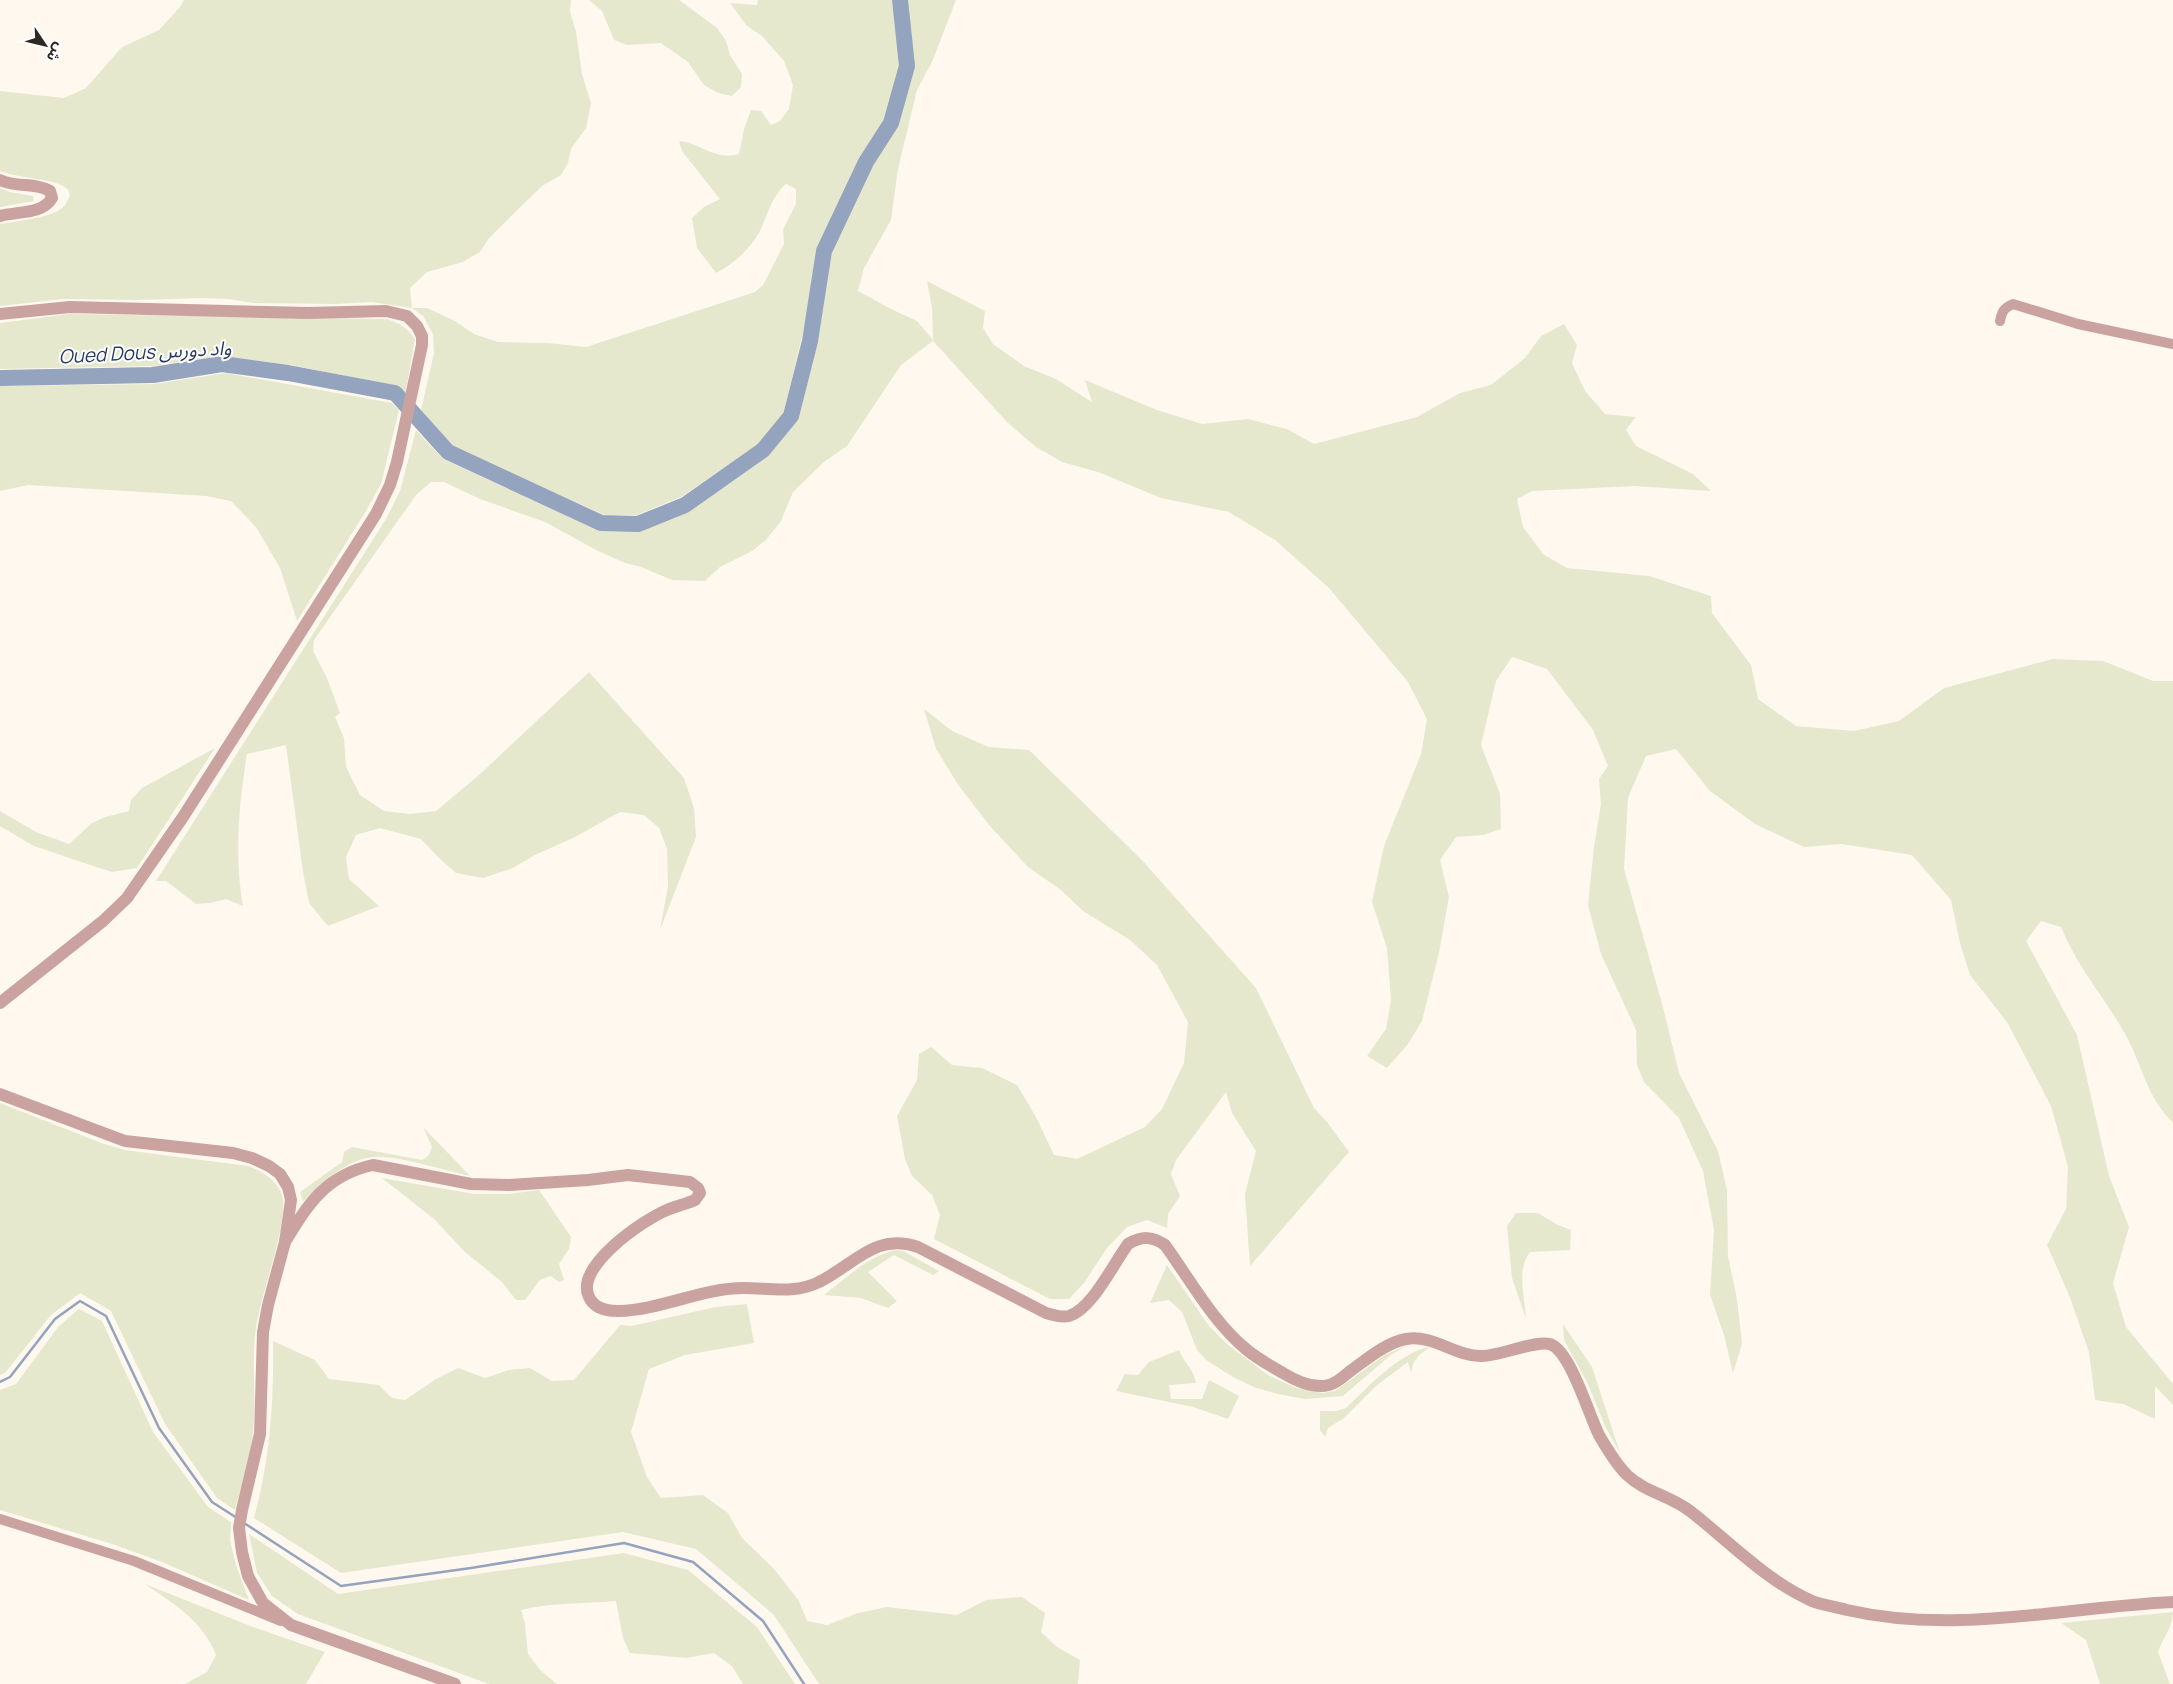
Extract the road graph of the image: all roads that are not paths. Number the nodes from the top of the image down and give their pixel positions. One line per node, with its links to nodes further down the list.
1 (0, 180): 2 (street)
2 (0, 216)
3 (0, 314): 6 (street)
4 (2000, 321): 5 (street)
5 (2173, 344)
6 (0, 1003)
7 (0, 1094): 8 (street)
8 (285, 1242): 10 (street); 11 (street)
9 (0, 1519): 11 (street)
10 (2173, 1602)
11 (291, 1625): 12 (street)
12 (455, 1684)

